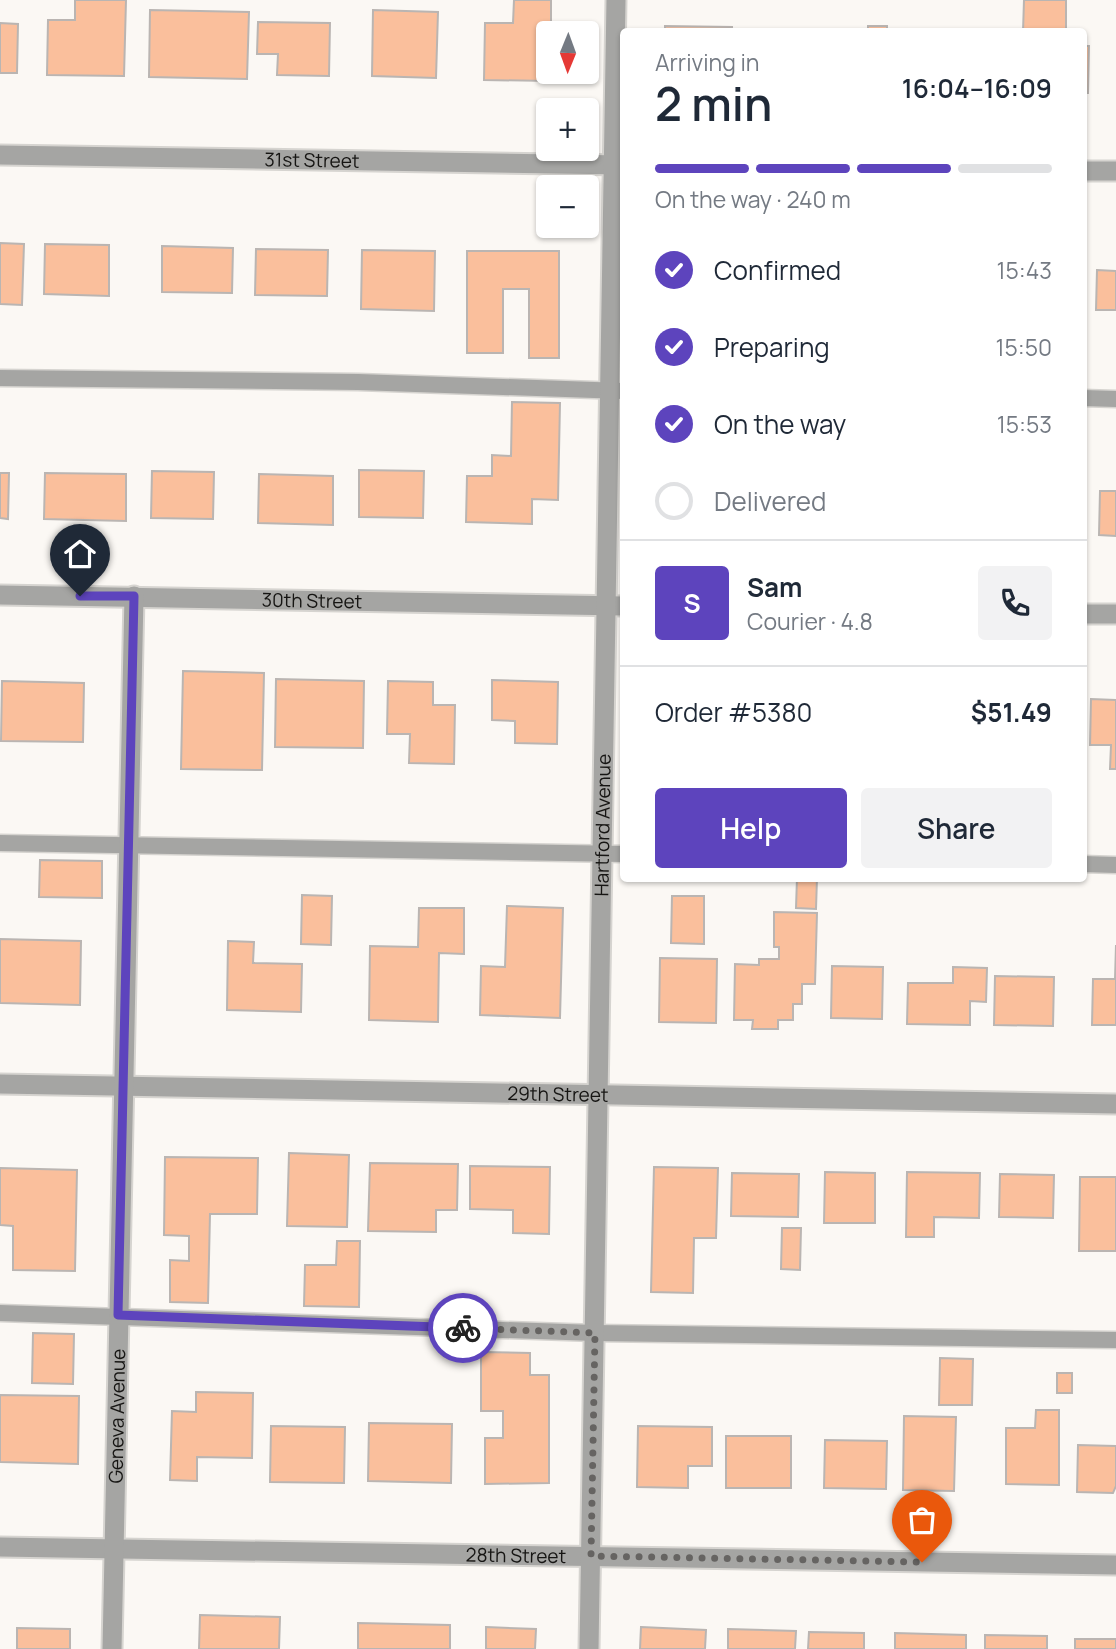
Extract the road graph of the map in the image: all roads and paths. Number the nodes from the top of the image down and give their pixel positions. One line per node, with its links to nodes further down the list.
1 (616, 0): 3 (street, Hartford Avenue)
2 (0, 155): 3 (street, 31st Street)
3 (618, 165): 7 (street, Hartford Avenue)
4 (1087, 171): 5 (street)
5 (1116, 171)
6 (0, 379): 7 (lane)
7 (616, 391): 12 (street, Hartford Avenue)
8 (1087, 398): 9 (lane)
9 (1116, 398)
10 (0, 595): 11 (street, 30th Street)
11 (134, 596): 12 (street, 30th Street); 16 (street, Geneva Avenue)
12 (615, 606): 17 (street, Hartford Avenue)
13 (1087, 614): 14 (street)
14 (1116, 614)
15 (0, 843): 16 (lane)
16 (128, 845): 17 (lane); 22 (street, Geneva Avenue)
17 (602, 854): 18 (lane); 23 (street, Hartford Avenue)
18 (620, 854)
19 (1087, 864): 20 (lane)
20 (1116, 864)
21 (0, 1084): 22 (street, 29th Street)
22 (122, 1086): 23 (street, 29th Street); 26 (street, Geneva Avenue)
23 (598, 1094): 24 (street, 29th Street); 27 (street, Hartford Avenue)
24 (1116, 1104)
25 (0, 1313): 26 (lane)
26 (118, 1315): 27 (lane); 30 (street, Geneva Avenue)
27 (595, 1333): 28 (lane); 31 (street, Hartford Avenue)
28 (1116, 1340)
29 (0, 1547): 30 (street, 28th Street)
30 (114, 1548): 31 (street, 28th Street); 33 (street, Geneva Avenue)
31 (591, 1556): 32 (street, 28th Street); 34 (street, Hartford Avenue)
32 (1116, 1565)
33 (112, 1649)
34 (589, 1649)

